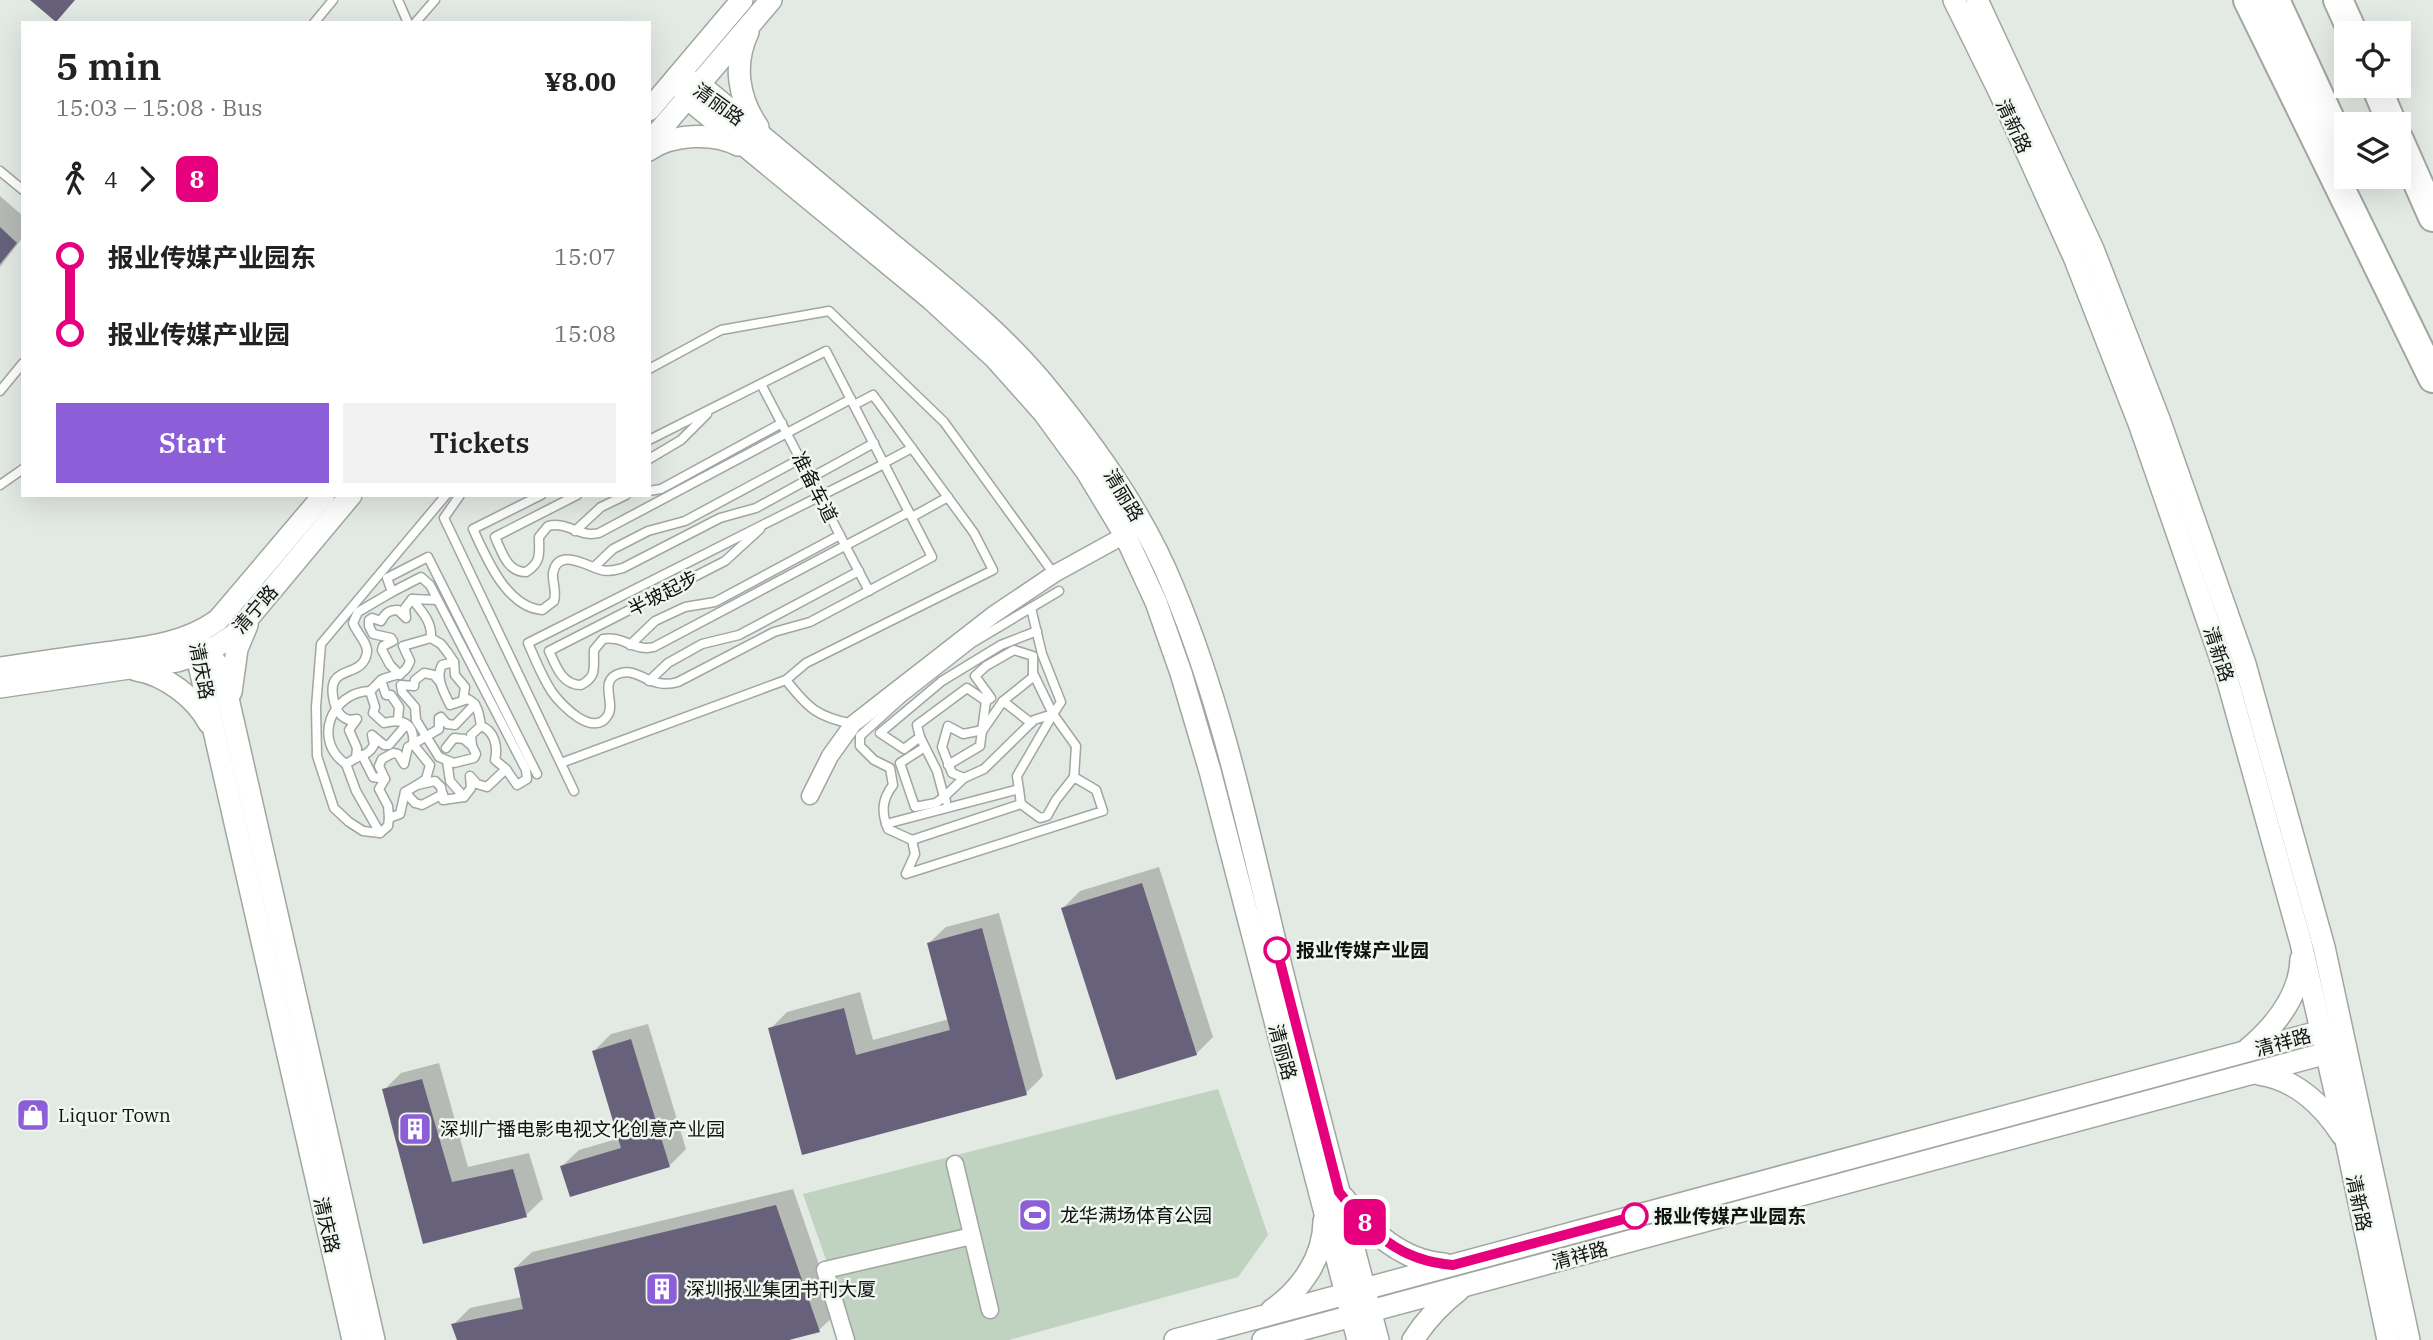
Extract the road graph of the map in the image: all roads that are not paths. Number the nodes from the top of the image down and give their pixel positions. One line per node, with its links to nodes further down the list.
1 (333, 0): 12 (lane); 13 (lane)
2 (398, 0): 14 (lane)
3 (435, 0): 15 (lane)
4 (742, 0): 17 (street)
5 (771, 0): 11 (street)
6 (1954, 0): 134 (street, 清新路)
7 (1977, 0): 136 (street, 清新路)
8 (2248, 0): 31 (highway)
9 (2275, 0): 20 (highway)
10 (2339, 0): 16 (highway)
11 (755, 18): 18 (street); 22 (street)
12 (316, 21)
13 (325, 21)
14 (407, 21)
15 (417, 21)
16 (2348, 21)
17 (677, 78): 18 (street, 清丽路); 19 (street)
18 (693, 91): 21 (street); 22 (street, 清丽路)
19 (651, 108)
20 (2334, 128)
21 (651, 141)
22 (760, 147): 23 (street); 59 (street, 清丽路)
23 (651, 149)
24 (2411, 168): 28 (highway)
25 (0, 171): 26 (lane)
26 (21, 188)
27 (2361, 189): 31 (highway)
28 (2433, 218)
29 (21, 365): 33 (lane)
30 (651, 368): 65 (lane)
31 (2433, 375)
32 (761, 384): 34 (lane); 35 (lane); 36 (lane, 准备车道)
33 (0, 391)
34 (852, 402): 37 (lane); 39 (lane); 40 (lane)
35 (712, 409): 38 (lane); 41 (lane)
36 (782, 423): 37 (lane, 准备车道); 47 (lane)
37 (787, 433): 42 (lane, 准备车道); 60 (lane)
38 (651, 439)
39 (874, 443): 43 (lane); 45 (lane)
40 (912, 448): 43 (lane, 半坡起步); 56 (lane)
41 (651, 458)
42 (800, 459): 45 (lane, 准备车道); 63 (lane)
43 (884, 463): 48 (lane, 半坡起步); 57 (lane)
44 (21, 470): 46 (lane)
45 (811, 478): 48 (lane, 准备车道); 63 (lane)
46 (0, 485)
47 (651, 491)
48 (820, 496): 58 (lane, 半坡起步); 61 (lane, 准备车道)
49 (322, 497): 76 (street, 清宁路)
50 (349, 497): 71 (street, 清宁路)
51 (444, 497): 132 (lane)
52 (459, 497): 111 (lane)
53 (538, 497): 63 (lane)
54 (573, 497): 60 (lane)
55 (622, 497): 60 (lane)
56 (948, 497): 57 (lane); 83 (lane)
57 (910, 514): 62 (lane); 66 (lane)
58 (767, 523): 75 (lane, 半坡起步); 85 (lane, 半坡起步)
59 (1134, 530): 65 (street); 142 (street, 清丽路); 143 (street, 清丽路)
60 (575, 531)
61 (840, 535): 62 (lane, 准备车道); 75 (lane)
62 (846, 545): 64 (lane, 准备车道); 75 (lane)
63 (594, 567)
64 (859, 571): 66 (lane, 准备车道); 85 (lane)
65 (1054, 574): 97 (street)
66 (869, 590): 85 (lane)
67 (1059, 591): 72 (lane)
68 (392, 592): 70 (lane); 92 (lane); 116 (lane)
69 (412, 599): 70 (lane); 74 (lane); 81 (lane)
70 (437, 600): 115 (lane)
71 (257, 607): 76 (street, 清宁路); 94 (street)
72 (1031, 608): 73 (lane); 114 (lane)
73 (1037, 631): 93 (lane); 103 (lane)
74 (431, 638): 77 (lane); 81 (lane)
75 (630, 645)
76 (200, 647): 78 (street, 清宁路); 79 (street, 清宁路); 94 (street, 清庆路); 101 (street, 清庆路)
77 (454, 662): 84 (lane); 88 (lane)
78 (0, 668)
79 (127, 669): 86 (street, 清宁路); 101 (street)
80 (1033, 673): 89 (lane); 90 (lane); 93 (lane)
81 (400, 675): 82 (lane)
82 (382, 680): 87 (lane); 95 (lane)
83 (786, 680): 97 (lane); 111 (lane)
84 (439, 681): 88 (lane); 102 (lane)
85 (649, 681)
86 (0, 687)
87 (370, 691): 92 (lane); 95 (lane)
88 (463, 700): 91 (lane)
89 (986, 701): 100 (lane); 103 (lane)
90 (1003, 701): 96 (lane); 100 (lane)
91 (475, 704): 99 (lane); 102 (lane)
92 (336, 709): 108 (lane); 112 (lane)
93 (1052, 714): 96 (lane); 117 (lane); 121 (lane)
94 (232, 715): 153 (street, 清庆路)
95 (397, 719): 98 (lane)
96 (1031, 723): 118 (lane)
97 (853, 724): 125 (street)
98 (406, 725): 104 (lane); 108 (lane)
99 (481, 726): 105 (lane); 115 (lane)
100 (984, 730): 113 (lane); 113 (lane)
101 (216, 736): 152 (street, 清庆路)
102 (427, 737): 104 (lane); 109 (lane)
103 (920, 737): 106 (lane)
104 (413, 744): 119 (lane); 120 (lane)
105 (472, 746): 107 (lane); 109 (lane)
106 (925, 747): 110 (lane); 127 (lane)
107 (446, 748)
108 (359, 756): 112 (lane); 119 (lane)
109 (447, 761): 126 (lane)
110 (900, 762): 114 (lane); 127 (lane)
111 (561, 763): 122 (lane)
112 (346, 764): 132 (lane)
113 (948, 765): 118 (lane)
114 (890, 768): 131 (lane)
115 (506, 769): 126 (lane)
116 (537, 774)
117 (1073, 777): 128 (lane); 133 (lane)
118 (964, 778): 127 (lane)
119 (385, 779): 130 (lane)
120 (417, 785): 123 (lane); 124 (lane)
121 (1019, 789): 128 (lane); 129 (lane)
122 (574, 790)
123 (405, 792): 124 (lane); 130 (lane)
124 (443, 794): 126 (lane)
125 (810, 796)
126 (464, 797)
127 (944, 797): 129 (lane)
128 (1021, 804): 133 (lane)
129 (949, 807): 131 (lane)
130 (389, 818): 132 (lane)
131 (886, 824): 133 (lane)
132 (380, 833)
133 (912, 840)
134 (2301, 943): 135 (street, 清新路); 137 (street)
135 (2322, 1031): 136 (street, 清祥路); 137 (street, 清祥路); 138 (street, 清新路)
136 (2344, 1037): 138 (street, 清祥路); 161 (street, 清新路)
137 (2246, 1051): 145 (street, 清祥路)
138 (2327, 1053): 139 (street, 清祥路); 140 (street, 清新路)
139 (2253, 1073): 140 (street); 146 (street, 清祥路)
140 (2347, 1143): 160 (street, 清新路)
141 (955, 1164): 144 (street)
142 (1339, 1192): 145 (street); 147 (street, 清丽路)
143 (1324, 1208): 147 (street, 清丽路); 150 (street)
144 (972, 1236): 148 (street); 154 (street)
145 (1453, 1265): 147 (street, 清祥路)
146 (1466, 1285): 149 (street, 清祥路); 159 (street)
147 (1355, 1291): 149 (street, 清丽路); 150 (street, 清祥路)
148 (990, 1310)
149 (1361, 1314): 151 (street, 清祥路); 157 (street, 清丽路); 158 (street, 清丽路)
150 (1262, 1317): 155 (street, 清祥路)
151 (1293, 1337): 156 (street, 清祥路)
152 (353, 1340)
153 (374, 1340)
154 (846, 1340)
155 (1175, 1340)
156 (1263, 1340)
157 (1358, 1340)
158 (1378, 1340)
159 (1413, 1340)
160 (2388, 1340)
161 (2409, 1340)

